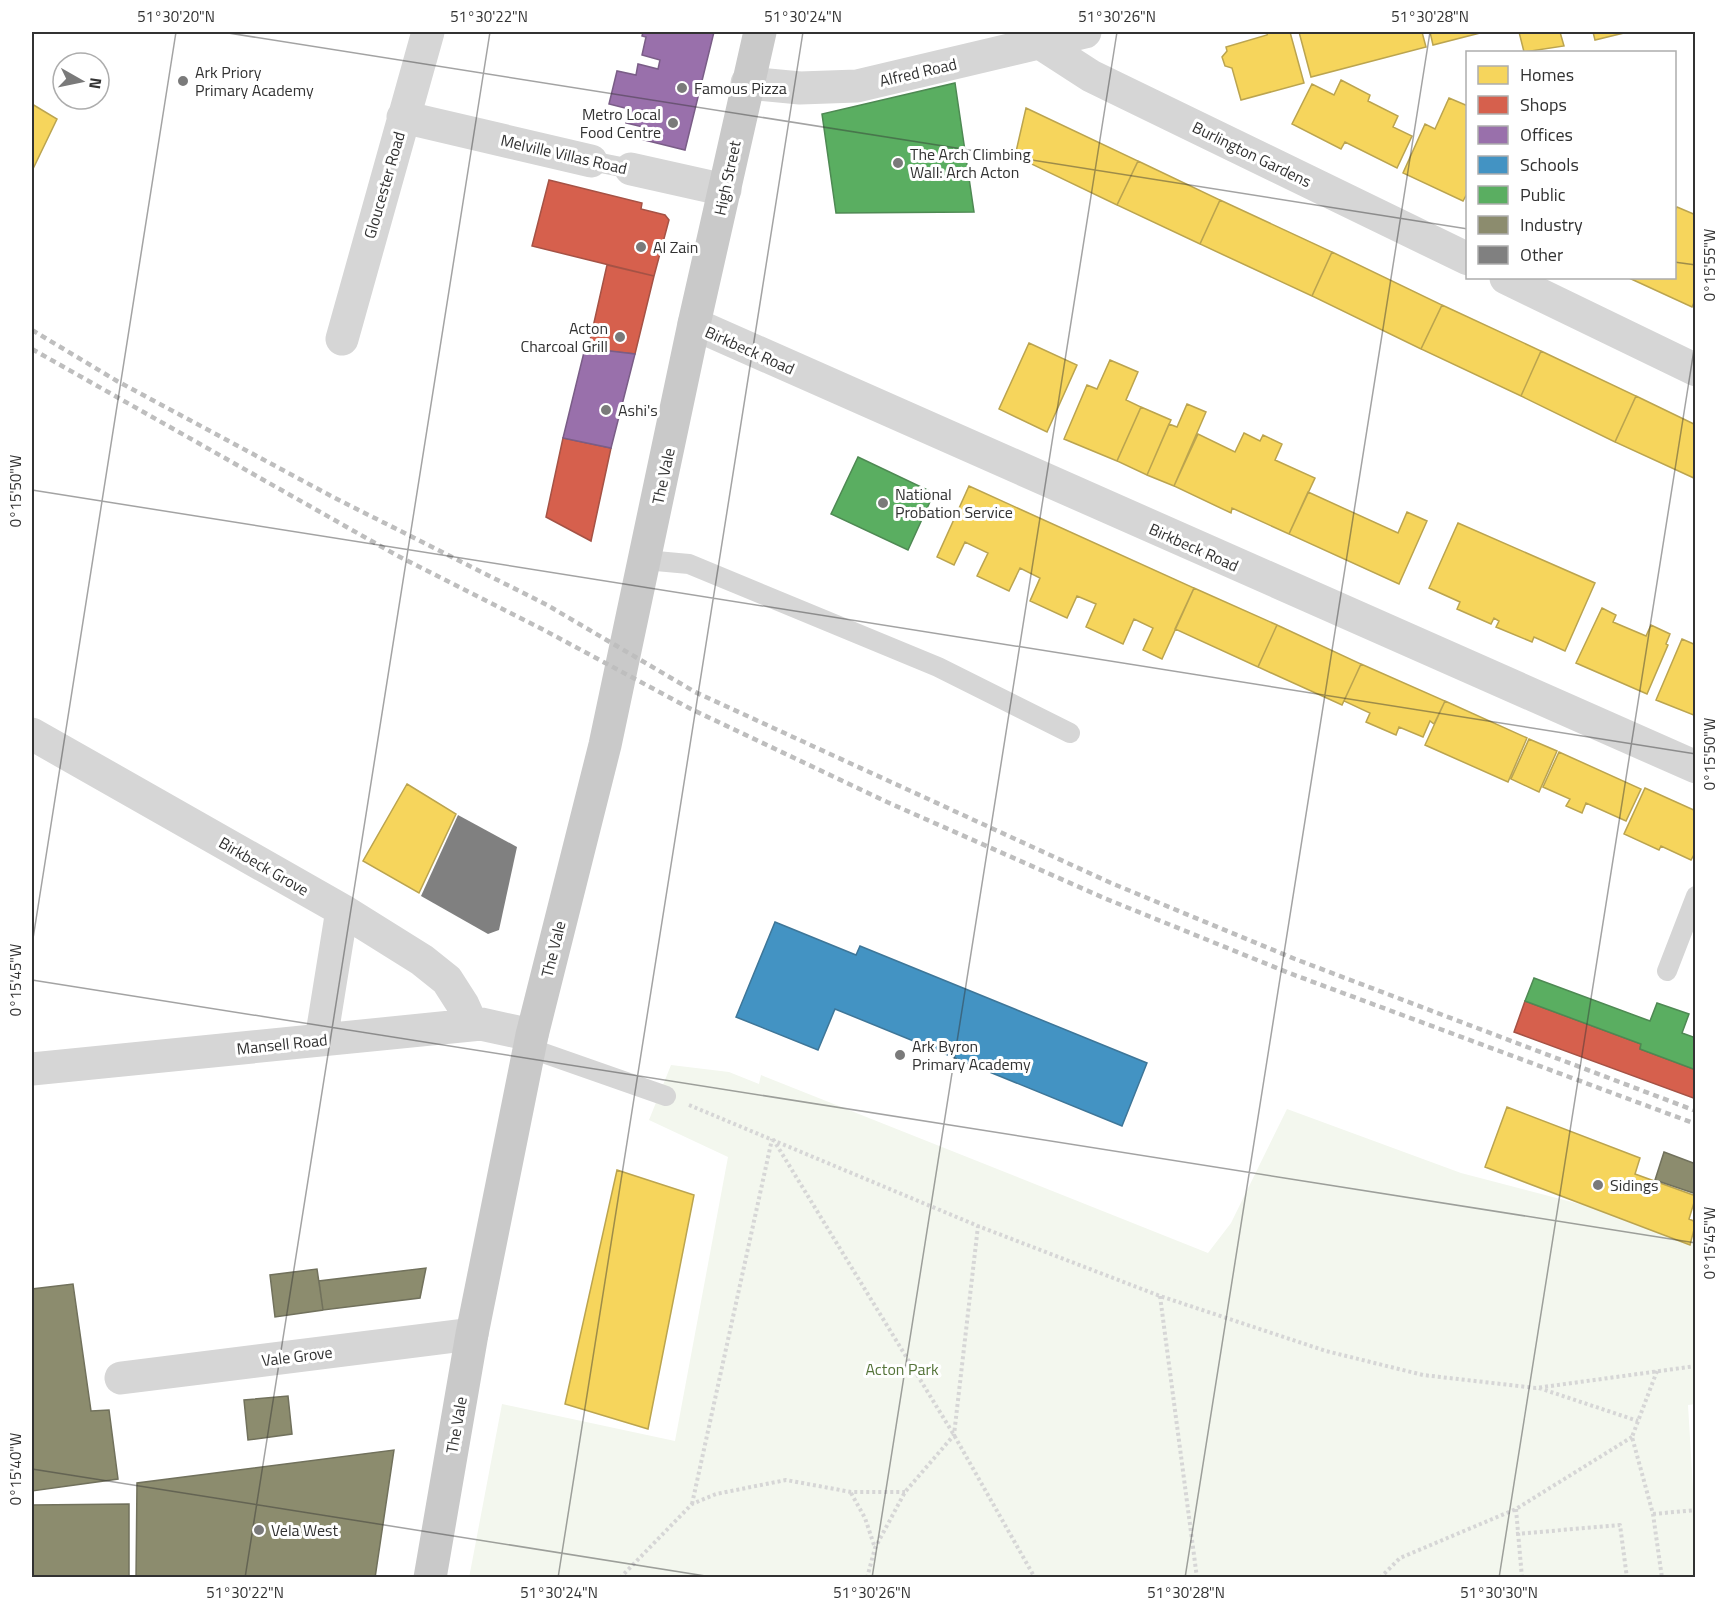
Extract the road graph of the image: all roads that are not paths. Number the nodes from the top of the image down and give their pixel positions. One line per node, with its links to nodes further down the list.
1 (428, 32): 6 (street, Gloucester Road)
2 (760, 32): 5 (main road, High Street)
3 (1086, 32): 4 (street, Alfred Road)
4 (1040, 43): 5 (street, Alfred Road); 10 (street, Burlington Gardens)
5 (747, 82): 9 (main road, High Street)
6 (403, 117): 7 (street, Melville Villas Road); 13 (street, Gloucester Road)
7 (591, 161): 8 (lane, Melville Villas Road)
8 (631, 169): 9 (street, Melville Villas Road)
9 (725, 190): 12 (main road, High Street)
10 (1466, 259)
11 (1508, 279): 14 (street)
12 (694, 324): 15 (main road, The Vale); 18 (street, Birkbeck Road)
13 (342, 339)
14 (1695, 369)
15 (645, 561): 16 (lane); 24 (main road, The Vale)
16 (1070, 733)
17 (32, 734): 20 (street, Birkbeck Grove)
18 (1695, 767)
19 (1695, 896): 21 (lane)
20 (342, 910): 22 (street, Birkbeck Grove); 23 (street)
21 (1667, 971)
22 (472, 1025): 23 (street, Mansell Road); 24 (street, Mansell Road)
23 (321, 1040): 25 (street, Mansell Road)
24 (530, 1041): 26 (lane); 27 (main road, The Vale)
25 (32, 1069)
26 (666, 1096)
27 (472, 1334): 28 (street, Vale Grove); 29 (main road, The Vale)
28 (121, 1378)
29 (430, 1578)

